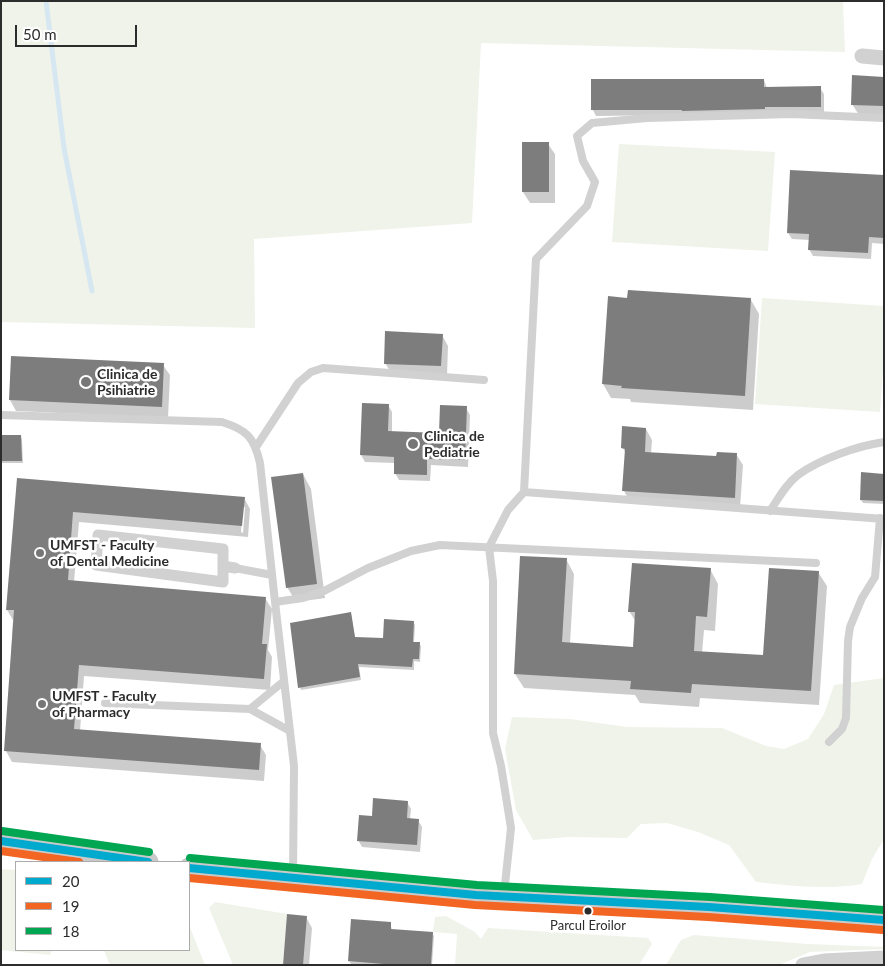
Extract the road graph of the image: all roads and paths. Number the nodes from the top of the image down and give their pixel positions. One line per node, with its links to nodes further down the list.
1 (862, 56): 2 (street)
2 (884, 58)
3 (884, 118): 8 (lane)
4 (484, 380): 7 (lane)
5 (1, 415): 7 (lane)
6 (884, 442): 9 (lane)
7 (256, 447): 15 (lane)
8 (524, 492): 9 (lane); 11 (lane)
9 (770, 511): 10 (lane)
10 (882, 518): 16 (lane)
11 (489, 547): 12 (lane); 18 (lane); 28 (lane)
12 (816, 563)
13 (223, 566): 13 (street); 14 (street)
14 (235, 568): 15 (lane)
15 (272, 575): 18 (lane)
16 (875, 577): 17 (lane); 23 (lane)
17 (884, 577)
18 (275, 602): 19 (lane)
19 (284, 681): 21 (lane); 22 (lane)
20 (105, 703): 21 (lane)
21 (250, 709): 22 (lane)
22 (290, 731): 27 (lane)
23 (829, 742)
24 (1, 841): 25 (main road)
25 (141, 861)
26 (190, 868): 27 (main road)
27 (293, 878): 28 (main road)
28 (504, 896): 29 (main road)
29 (884, 920)
30 (884, 958): 31 (street)
31 (803, 965)

